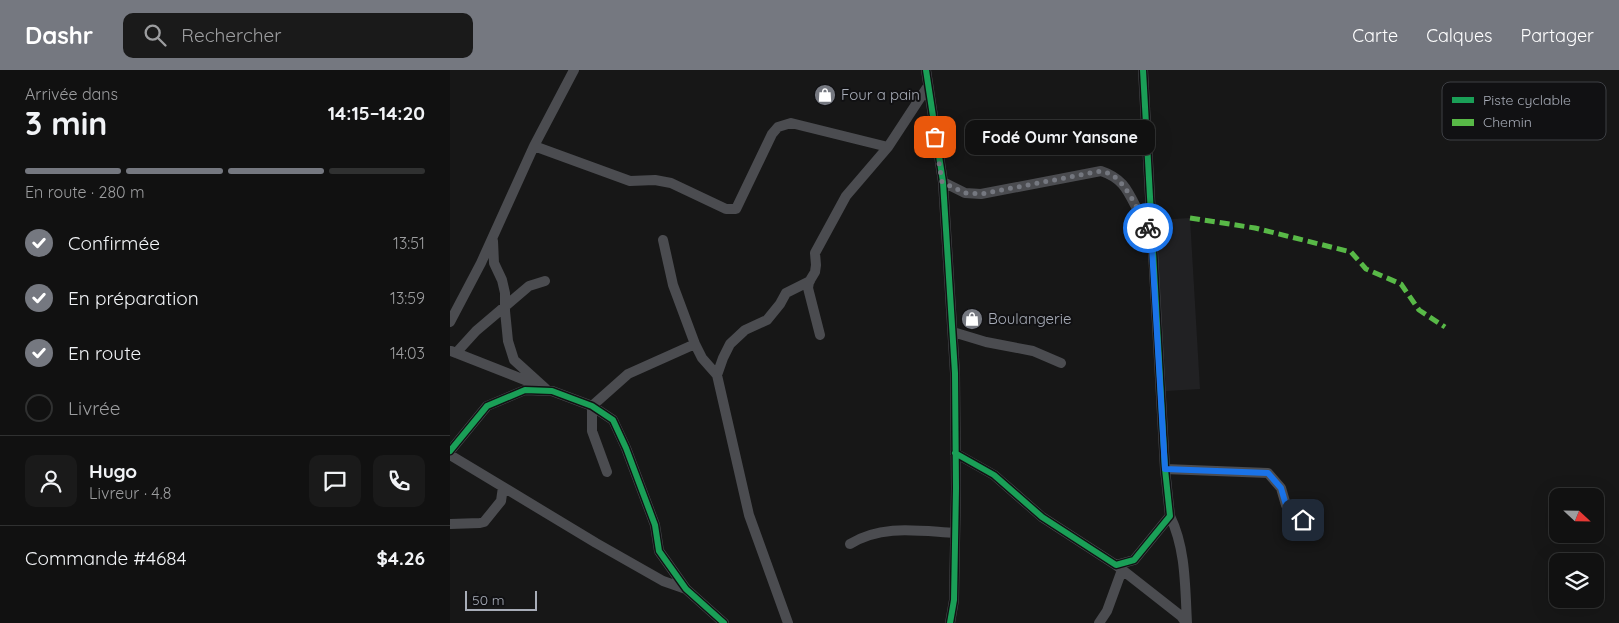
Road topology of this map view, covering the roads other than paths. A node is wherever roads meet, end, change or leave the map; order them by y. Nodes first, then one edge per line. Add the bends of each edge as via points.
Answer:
1 (574, 70) edge
2 (926, 70) edge
3 (1143, 70) edge
4 (928, 86) junction
5 (534, 146) junction
6 (888, 147) junction
7 (942, 182) junction
8 (1151, 232) junction
9 (492, 238) junction
10 (663, 240) dead end
11 (545, 281) dead end
12 (810, 281) junction
13 (505, 306) junction
14 (450, 322) edge
15 (953, 332) junction
16 (820, 335) dead end
17 (695, 344) junction
18 (453, 352) edge
19 (1060, 363) dead end
20 (717, 375) junction
21 (549, 390) junction
22 (592, 406) junction
23 (450, 451) edge
24 (956, 453) junction
25 (450, 455) edge
26 (1165, 469) junction
27 (607, 472) dead end
28 (503, 487) junction
29 (1170, 516) junction
30 (1303, 520) dead end
31 (450, 524) edge
32 (955, 533) junction
33 (850, 544) dead end
34 (1119, 568) junction
35 (686, 589) junction
36 (724, 623) edge
37 (788, 623) edge
38 (950, 623) edge
39 (1099, 623) edge
40 (1186, 623) edge

1 - 5 street
2 - 4 street
3 - 8 street
4 - 6 street
4 - 7 street
5 - 6 street via 630,181 671,183 726,209 736,209 778,127 791,123
5 - 9 street
6 - 12 street via 846,196 815,253 815,272
7 - 8 street via 965,193 981,194 1101,171 1112,175 1129,192
7 - 15 street
8 - 26 street
9 - 13 street via 494,263 502,280
9 - 14 street
10 - 17 street via 673,285
11 - 13 street via 529,286
12 - 16 street via 808,288
12 - 20 street via 786,293 766,320 745,330 730,344
13 - 18 street
13 - 21 street via 508,341 514,360
15 - 19 street via 1033,351
15 - 24 street
17 - 20 street
17 - 22 street via 628,374
18 - 21 street
20 - 37 street via 749,515
21 - 22 street
21 - 23 street via 525,390 487,406
22 - 27 street via 592,431
22 - 35 street via 613,420 655,525 659,550
24 - 32 street
24 - 34 street via 994,475 1042,517
25 - 28 street
26 - 29 street
26 - 30 street via 1268,473 1281,488 1291,512
28 - 31 street via 501,501 484,522
28 - 35 street via 654,576
29 - 34 street via 1134,560
29 - 40 street via 1178,532 1185,583
32 - 33 street via 892,530 862,537
32 - 38 street via 954,600
34 - 39 street via 1107,611
34 - 40 street
35 - 36 street

